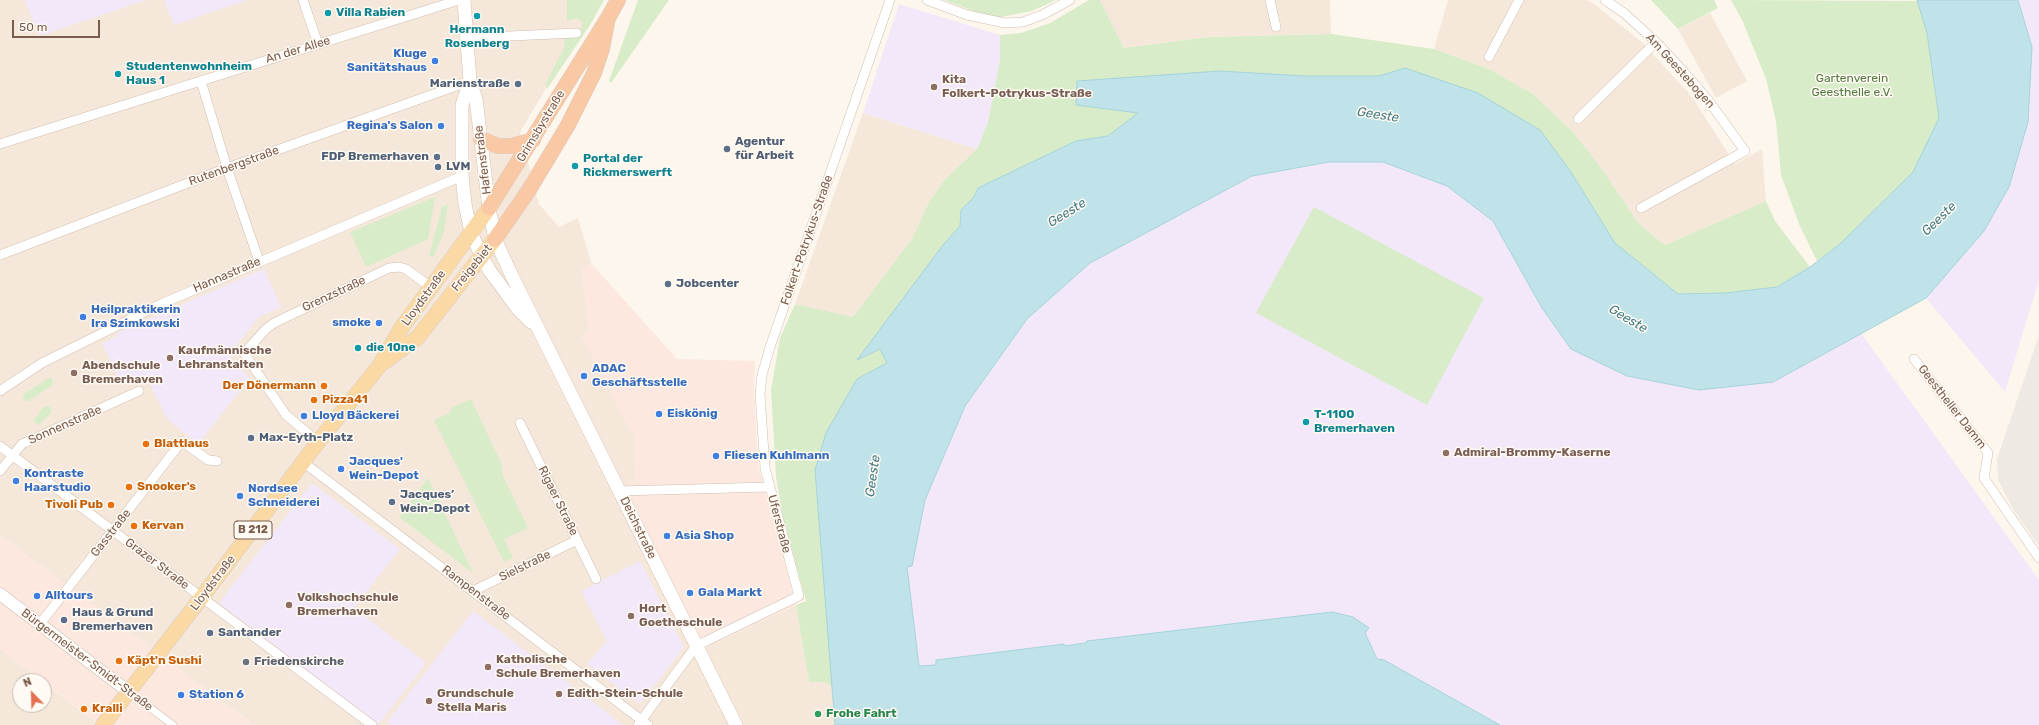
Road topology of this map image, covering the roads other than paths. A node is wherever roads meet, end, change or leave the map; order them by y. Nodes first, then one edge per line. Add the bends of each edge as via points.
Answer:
1 (303, 0) edge
2 (459, 0) edge
3 (464, 0) edge
4 (618, 0) edge
5 (890, 0) edge
6 (926, 0) edge
7 (1070, 0) edge
8 (1270, 0) edge
9 (1519, 0) edge
10 (1605, 0) edge
11 (608, 18) junction
12 (1276, 27) dead end
13 (577, 33) dead end
14 (466, 38) junction
15 (1656, 42) junction
16 (318, 44) junction
17 (1489, 57) dead end
18 (201, 81) junction
19 (470, 81) junction
20 (1578, 119) dead end
21 (482, 139) junction
22 (533, 140) junction
23 (0, 144) edge
24 (227, 168) junction
25 (462, 176) junction
26 (489, 208) junction
27 (1641, 208) dead end
28 (471, 232) junction
29 (495, 239) junction
30 (0, 255) edge
31 (482, 258) junction
32 (259, 261) junction
33 (432, 288) junction
34 (448, 298) joint
35 (540, 332) junction
36 (1914, 359) dead end
37 (380, 365) junction
38 (0, 391) edge
39 (139, 391) dead end
40 (520, 423) dead end
41 (318, 442) junction
42 (0, 446) edge
43 (12, 455) junction
44 (217, 461) dead end
45 (303, 462) junction
46 (0, 471) edge
47 (769, 487) junction
48 (619, 491) junction
49 (112, 530) junction
50 (577, 540) junction
51 (2039, 558) edge
52 (596, 579) dead end
53 (473, 591) junction
54 (0, 594) edge
55 (202, 598) junction
56 (40, 624) junction
57 (696, 646) junction
58 (129, 692) junction
59 (642, 723) edge
60 (103, 725) edge
61 (173, 725) edge
62 (372, 725) edge
63 (736, 725) edge

1 - 16 street
2 - 16 street, An der Allee
3 - 14 main road, Hafenstraße
4 - 11 highway, Grimsbystraße
5 - 47 street, Folkert-Potrykus-Straße via 766,360 760,394 765,468
6 - 7 street via 967,15 1004,23 1023,22
8 - 12 street
9 - 17 street
10 - 15 street, Am Geestebogen via 1624,13
11 - 22 highway, Grimsbystraße
11 - 29 highway, Grimsbystraße via 594,73 568,125 530,190
13 - 14 street
14 - 19 main road, Hafenstraße
15 - 20 street
15 - 27 street, Am Geestebogen via 1708,100 1744,151
16 - 18 street, An der Allee
18 - 23 street, An der Allee
18 - 24 street
19 - 21 main road, Hafenstraße via 476,99
19 - 24 street, Rutenbergstraße
19 - 25 main road, Hafenstraße via 462,105
21 - 22 highway via 498,146 511,146
21 - 26 main road, Hafenstraße
22 - 26 highway, Grimsbystraße
24 - 30 street, Rutenbergstraße
24 - 32 street
25 - 28 main road, Hafenstraße
25 - 32 street, Hannastraße
26 - 28 main road, Grimsbystraße / B 212
26 - 29 main road, Hafenstraße
28 - 31 main road, Deichstraße
28 - 33 main road, Lloydstraße / B 212
29 - 31 main road, Freigebiet / B 212
29 - 35 main road, Deichstraße
31 - 34 main road, Freigebiet / B 212
31 - 35 main road, Deichstraße via 517,308
32 - 38 street, Hannastraße via 161,304 42,363
33 - 37 main road, Lloydstraße / B 212 via 395,337
33 - 41 street, Grenzstraße via 406,269 389,268 274,323 244,353 286,415
34 - 37 main road, Lloydstraße / B 212 via 418,337
35 - 48 main road, Deichstraße
36 - 51 street, Geestheller Damm via 1988,453 1984,478
37 - 41 main road, Lloydstraße / B 212
39 - 43 street, Sonnenstraße via 22,444
40 - 50 street, Rigaer Straße
41 - 45 main road, Lloydstraße / B 212
42 - 43 street, Grazer Straße
43 - 46 street, Sonnenstraße
43 - 49 street, Grazer Straße
44 - 49 street, Gasstraße via 208,460 182,441
45 - 53 street, Rampenstraße
45 - 55 main road, Lloydstraße / B 212
47 - 48 street, Uferstraße
47 - 57 street, Uferstraße via 799,596
48 - 57 main road, Deichstraße
49 - 55 street, Grazer Straße
49 - 56 street, Gasstraße
50 - 52 street, Rigaer Straße
50 - 53 street, Sielstraße
53 - 59 street, Rampenstraße
54 - 56 street, Bürgermeister-Smidt-Straße
55 - 58 main road, Lloydstraße / B 212
55 - 62 street, Grazer Straße
56 - 58 street, Bürgermeister-Smidt-Straße
57 - 59 street
57 - 63 main road, Deichstraße
58 - 60 main road, Lloydstraße / B 212
58 - 61 street, Bürgermeister-Smidt-Straße

